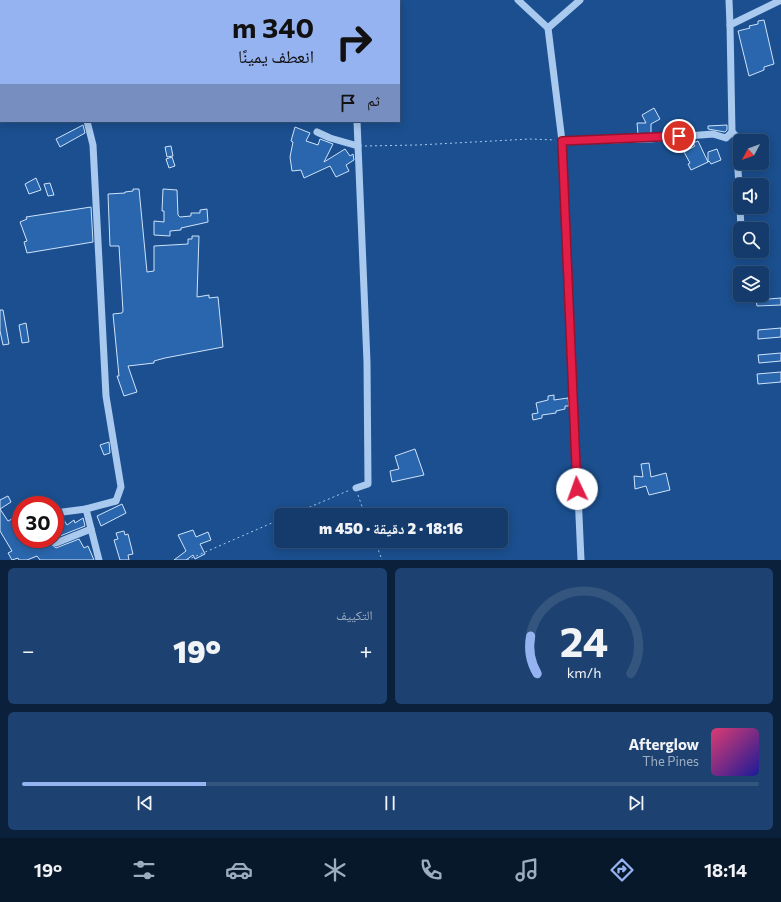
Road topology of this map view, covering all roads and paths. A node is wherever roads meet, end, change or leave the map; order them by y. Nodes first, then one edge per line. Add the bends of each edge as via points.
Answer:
1 (518, 0) edge
2 (580, 0) edge
3 (729, 0) edge
4 (781, 0) edge
5 (730, 25) junction
6 (548, 28) junction
7 (87, 122) edge
8 (357, 122) edge
9 (317, 132) dead end
10 (731, 135) junction
11 (562, 141) junction
12 (358, 146) junction
13 (736, 178) edge
14 (356, 488) junction
15 (86, 508) junction
16 (309, 508) edge
17 (363, 508) edge
18 (64, 512) edge
19 (274, 522) edge
20 (91, 529) junction
21 (64, 540) edge
22 (378, 548) edge
23 (99, 560) edge
24 (187, 560) edge
25 (382, 560) edge
26 (581, 560) edge

1 - 6 street
2 - 6 street
3 - 5 street
4 - 5 street
5 - 10 street
6 - 11 street
7 - 15 street via 94,145 106,396 121,487 116,501
8 - 12 street
9 - 12 street
10 - 11 street
10 - 13 street
11 - 12 path via 530,139
11 - 26 street
12 - 14 street via 367,362 368,484
14 - 16 path
14 - 17 path
15 - 18 street
15 - 20 street
19 - 24 path
20 - 21 street
20 - 23 street
22 - 25 path

